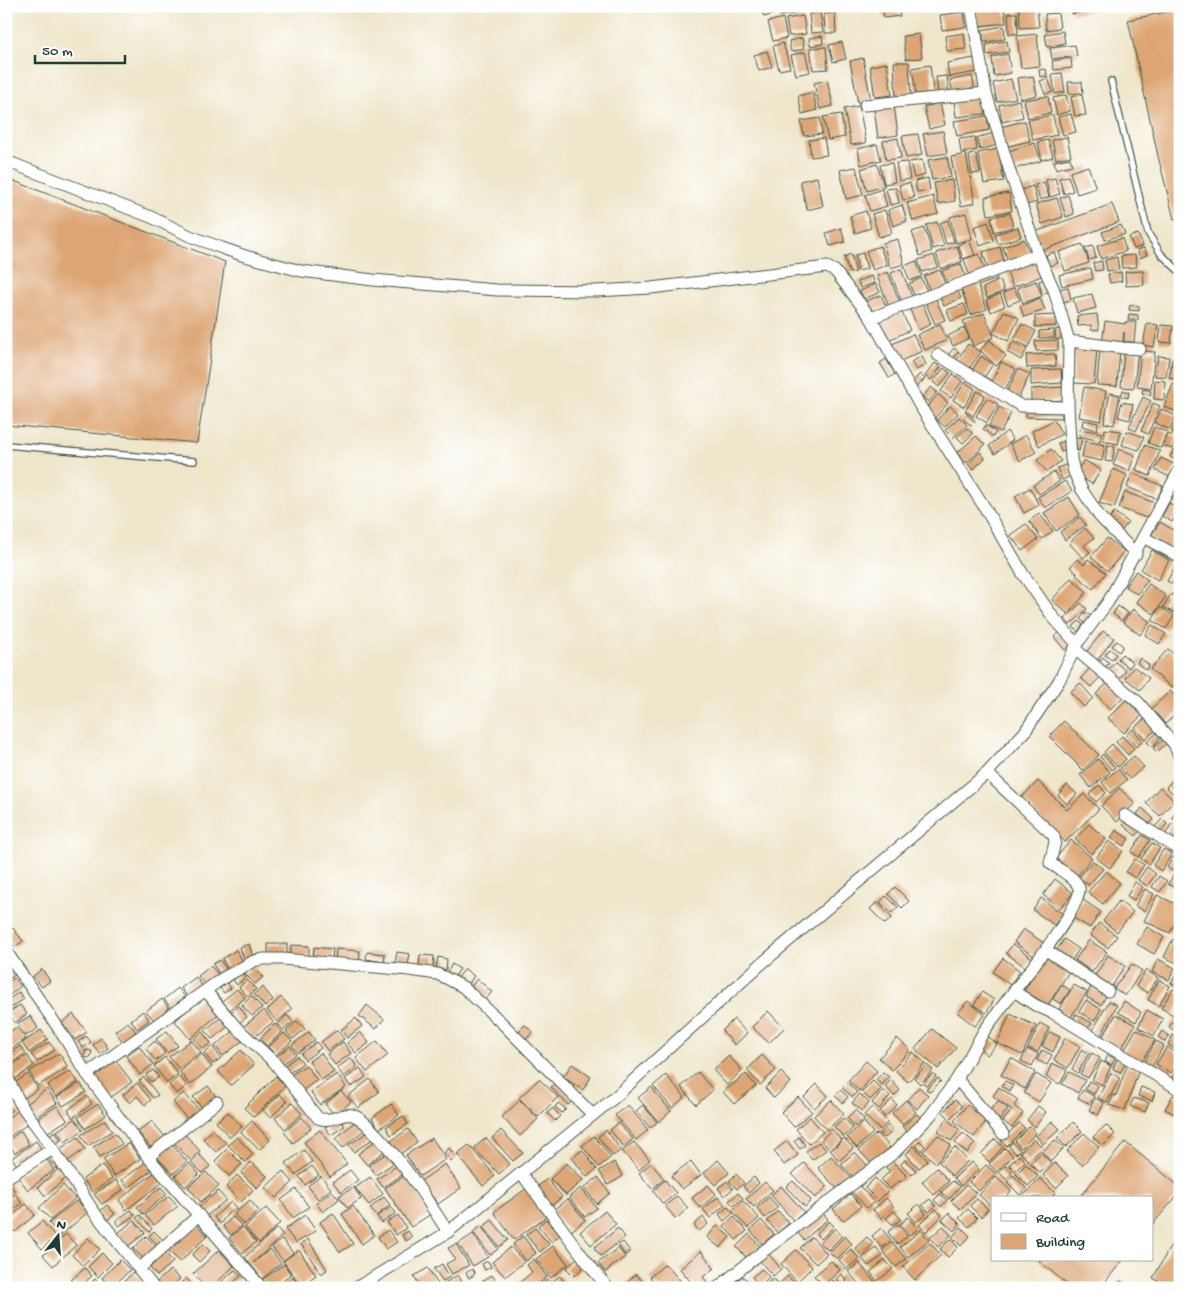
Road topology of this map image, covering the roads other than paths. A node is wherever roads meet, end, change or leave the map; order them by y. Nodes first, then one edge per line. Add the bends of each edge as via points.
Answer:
1 (971, 6) edge
2 (1111, 80) dead end
3 (986, 93) junction
4 (865, 106) dead end
5 (6, 161) edge
6 (1038, 254) junction
7 (1180, 272) edge
8 (871, 318) junction
9 (1069, 341) junction
10 (1140, 349) dead end
11 (938, 355) dead end
12 (1068, 407) junction
13 (6, 445) edge
14 (194, 460) dead end
15 (1180, 469) edge
16 (1143, 537) junction
17 (1136, 554) junction
18 (1180, 557) edge
19 (1076, 646) junction
20 (1180, 758) edge
21 (987, 772) junction
22 (1125, 815) dead end
23 (1180, 850) edge
24 (1046, 950) junction
25 (6, 951) edge
26 (206, 991) junction
27 (1108, 991) dead end
28 (1014, 992) junction
29 (87, 1074) junction
30 (6, 1075) edge
31 (957, 1079) junction
32 (1180, 1090) edge
33 (217, 1102) dead end
34 (593, 1115) junction
35 (1003, 1134) dead end
36 (53, 1149) junction
37 (148, 1157) junction
38 (521, 1173) junction
39 (6, 1178) edge
40 (198, 1215) junction
41 (448, 1232) junction
42 (139, 1269) junction
43 (154, 1288) edge
44 (262, 1288) edge
45 (357, 1288) edge
46 (608, 1288) edge
47 (717, 1288) edge

1 - 3 street
2 - 7 lane via 1148,234 1161,254
3 - 4 street
3 - 6 street
5 - 8 street via 222,248 301,271 497,290 596,291 651,288 827,267 835,271
6 - 8 street
6 - 9 street via 1054,290
8 - 19 street via 920,406 1023,574
9 - 10 street
9 - 12 street
11 - 12 street via 1020,406
12 - 17 street via 1071,459 1082,490 1100,517
13 - 14 lane
15 - 16 street
16 - 17 street
16 - 18 street
17 - 19 street via 1108,602
19 - 20 street via 1138,702 1174,744
19 - 21 street via 1059,681 1024,733
21 - 24 street via 1054,836 1050,863 1079,887 1075,902
21 - 34 street via 760,965
22 - 23 street
24 - 27 street
24 - 28 street
25 - 29 street
26 - 29 street
26 - 34 street via 223,978 263,959 437,974 463,987
26 - 41 street via 235,1026 274,1062 318,1118 326,1120 351,1114 370,1127 412,1176
28 - 31 street via 984,1031
28 - 32 street
29 - 37 street
30 - 36 street via 21,1106
31 - 35 street
31 - 47 street via 930,1116 896,1152
33 - 37 street
34 - 38 street
36 - 39 street
36 - 42 street via 94,1212
37 - 40 street
38 - 41 street
38 - 46 street
40 - 42 street
40 - 44 street
41 - 45 street
42 - 43 street

